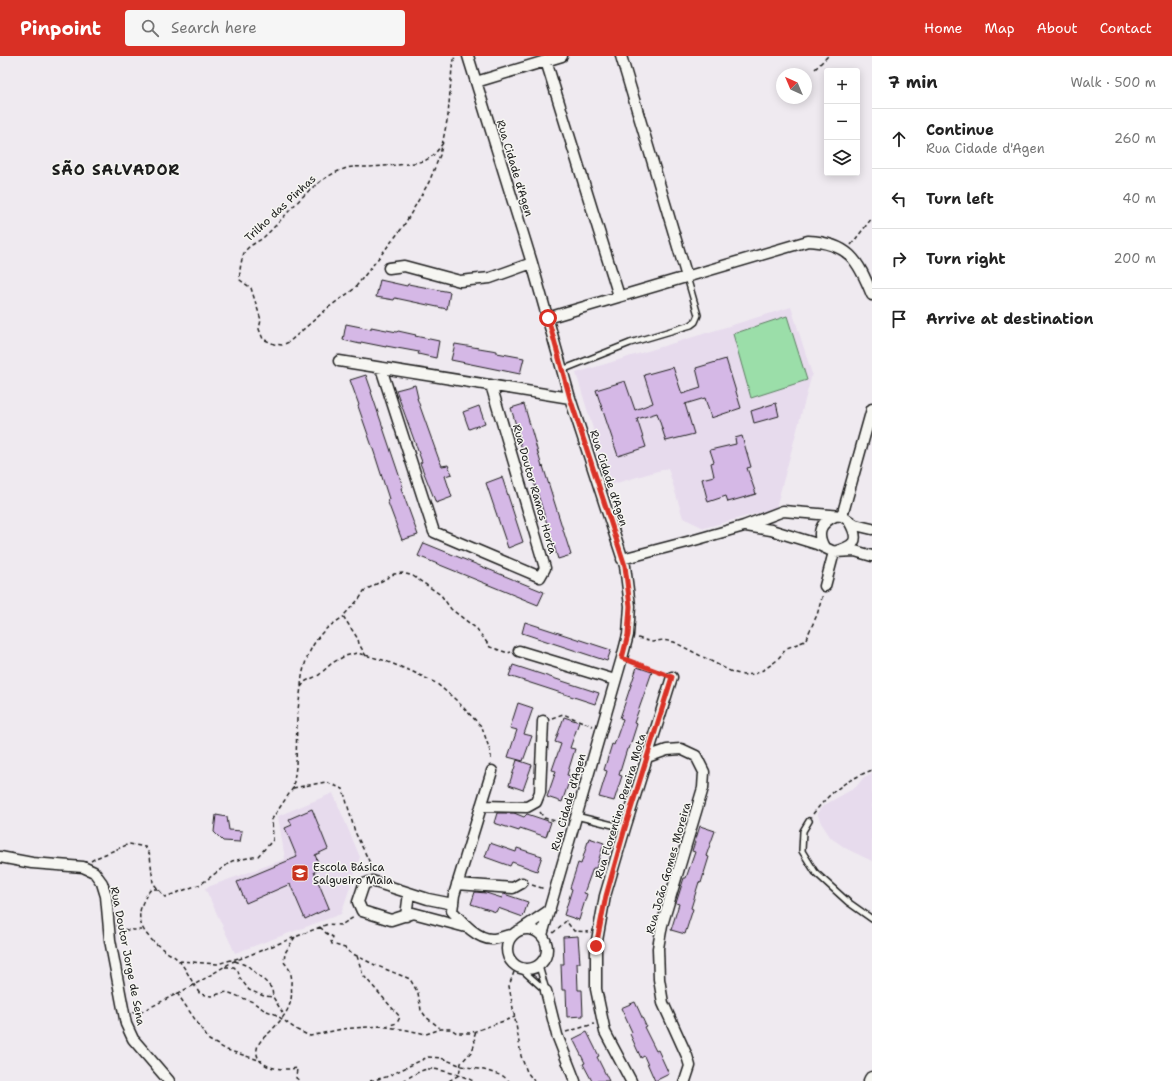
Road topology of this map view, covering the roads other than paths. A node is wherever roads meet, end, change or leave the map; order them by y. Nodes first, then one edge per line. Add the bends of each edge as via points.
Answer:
1 (468, 56) edge
2 (562, 56) edge
3 (621, 56) edge
4 (546, 61) junction
5 (476, 82) junction
6 (532, 264) junction
7 (389, 268) dead end
8 (687, 277) junction
9 (872, 295) edge
10 (619, 296) junction
11 (548, 318) junction
12 (339, 361) dead end
13 (381, 368) junction
14 (562, 370) junction
15 (491, 385) junction
16 (570, 398) junction
17 (872, 409) edge
18 (842, 518) junction
19 (744, 526) junction
20 (872, 529) edge
21 (824, 547) junction
22 (834, 552) junction
23 (872, 556) edge
24 (622, 558) junction
25 (825, 586) road end
26 (519, 651) road end
27 (672, 677) road end
28 (616, 680) junction
29 (543, 721) road end
30 (647, 757) junction
31 (492, 771) road end
32 (482, 806) junction
33 (576, 816) junction
34 (809, 821) road end
35 (625, 828) junction
36 (0, 857) edge
37 (522, 883) road end
38 (457, 884) junction
39 (409, 893) junction
40 (453, 904) junction
41 (550, 910) junction
42 (406, 916) junction
43 (872, 919) edge
44 (466, 927) junction
45 (522, 929) junction
46 (512, 935) junction
47 (544, 938) junction
48 (492, 939) junction
49 (515, 964) junction
50 (539, 966) junction
51 (546, 991) junction
52 (170, 1081) edge
53 (576, 1081) edge
54 (631, 1081) edge
55 (685, 1081) edge

1 - 5 street, Rua Cidade d'Agen
2 - 4 street
3 - 8 street
4 - 5 street
4 - 10 street
5 - 6 street, Rua Cidade d'Agen
6 - 7 street via 490,278 460,281 404,266
6 - 11 street, Rua Cidade d'Agen
8 - 9 street via 808,241 823,242 846,251 860,268
8 - 10 street
8 - 14 lane via 698,315 691,325 630,343
10 - 11 street
11 - 14 street, Rua Cidade d'Agen
12 - 13 street
13 - 15 street
13 - 15 street, Rua Doutor Ramos Horta via 434,532 540,577 545,568
14 - 16 street, Rua Cidade d'Agen
15 - 16 street
16 - 24 street, Rua Cidade d'Agen
17 - 18 street
18 - 19 street via 784,511
18 - 20 street via 855,525
18 - 21 street via 826,520 821,529 820,539
18 - 22 street via 855,534 854,541 849,548
19 - 21 street via 770,530
19 - 24 street
21 - 22 street
22 - 23 street via 855,552
22 - 25 street
24 - 28 street, Rua Cidade d'Agen via 630,606 628,635
26 - 28 street
27 - 30 street, Rua Florentino Pereira Mota
28 - 33 street, Rua Cidade d'Agen
29 - 32 street via 540,792 536,802 527,807
30 - 35 street, Rua Florentino Pereira Mota
30 - 55 street, Rua João Gomes Moreira via 667,750 681,749 696,756 704,772 703,788 662,925 658,948 659,978 664,1003 690,1066
31 - 32 street
32 - 38 street
33 - 35 lane
33 - 41 street, Rua Cidade d'Agen
34 - 43 lane via 803,831 802,851 815,872 848,902
35 - 54 street, Rua Florentino Pereira Mota via 606,896 596,946 596,989 605,1032
36 - 52 street, Rua Doutor Jorge de Sena via 32,863 83,867 94,872 102,883 106,896 110,940 126,1024 133,1039
37 - 38 street via 513,888
38 - 40 street
39 - 40 street
39 - 42 street
39 - 42 street via 372,881 364,884 358,902 362,911 391,920
40 - 44 street via 452,911
41 - 45 street
41 - 47 street, Rua Cidade d'Agen
42 - 44 street via 413,913
44 - 48 street
45 - 46 street
45 - 47 street via 536,930
46 - 48 street
46 - 49 street via 507,947
47 - 50 street via 548,947 547,954
48 - 49 street
49 - 50 street via 525,969
49 - 51 lane
50 - 51 lane
51 - 53 street via 557,1035

